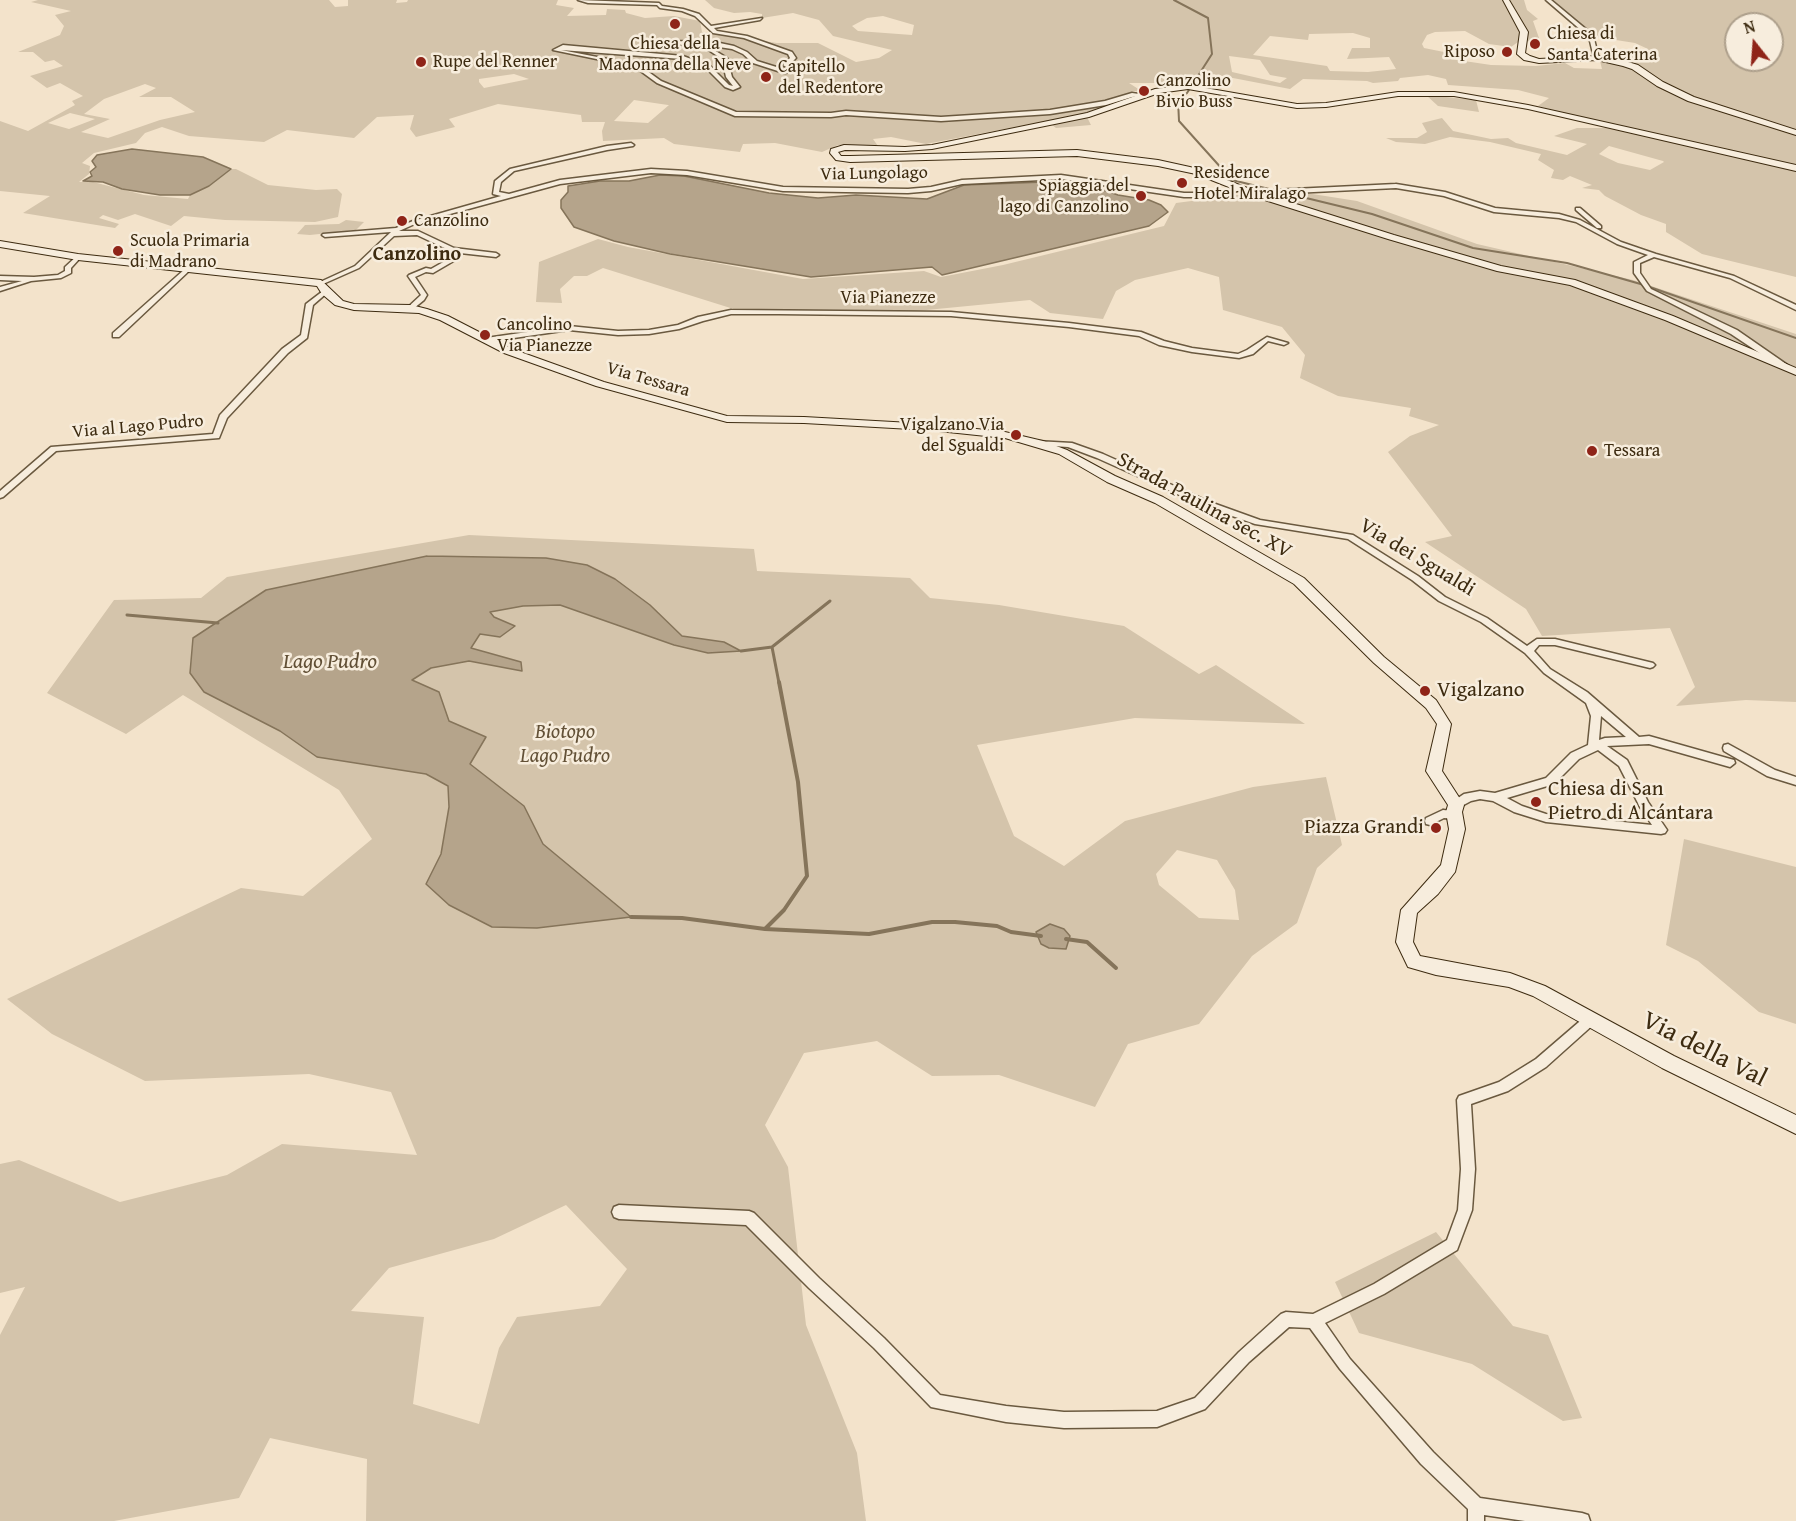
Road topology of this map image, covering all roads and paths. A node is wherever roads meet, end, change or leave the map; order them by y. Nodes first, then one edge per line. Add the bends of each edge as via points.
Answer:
1 (580, 0) edge
2 (1506, 0) edge
3 (1548, 0) edge
4 (690, 4) dead end
5 (683, 10) junction
6 (760, 19) dead end
7 (708, 27) junction
8 (1598, 58) junction
9 (1143, 96) junction
10 (1796, 133) edge
11 (630, 145) dead end
12 (1796, 168) edge
13 (1247, 191) junction
14 (507, 195) junction
15 (1578, 209) dead end
16 (396, 232) junction
17 (1601, 233) junction
18 (325, 235) dead end
19 (0, 244) edge
20 (456, 251) junction
21 (496, 255) dead end
22 (1654, 255) junction
23 (78, 257) junction
24 (187, 270) junction
25 (0, 278) edge
26 (34, 279) junction
27 (323, 287) junction
28 (1, 289) edge
29 (411, 308) junction
30 (1796, 308) edge
31 (116, 335) dead end
32 (486, 340) junction
33 (1284, 343) dead end
34 (1785, 366) junction
35 (1796, 372) edge
36 (728, 419) joint
37 (1039, 443) junction
38 (0, 495) edge
39 (1528, 651) junction
40 (1650, 665) dead end
41 (1590, 703) junction
42 (1637, 741) junction
43 (1596, 747) junction
44 (1728, 748) dead end
45 (1730, 763) dead end
46 (1796, 781) edge
47 (1495, 797) junction
48 (1455, 810) junction
49 (1430, 821) dead end
50 (1590, 1020) junction
51 (1796, 1125) edge
52 (619, 1212) dead end
53 (1314, 1321) junction
54 (1476, 1514) edge
55 (1582, 1521) edge

1 - 5 street via 659,4
2 - 8 main road via 1524,32 1521,54 1539,61
3 - 8 street via 1591,36
4 - 5 street
5 - 7 street via 697,15
6 - 7 street
7 - 9 street via 790,53 793,58 786,65 795,71 755,62 745,53 724,46 669,43 703,46 724,58 729,77 737,87 730,88 708,66 690,60 563,47 556,50 637,66 659,82 735,114 846,113 941,119 1050,112
8 - 10 main road via 1635,67 1691,99
9 - 12 main road via 1168,88 1192,88 1297,106 1398,94 1454,94
9 - 13 main road via 1089,115 932,147 844,147 834,153 850,159 1077,153 1199,172
11 - 14 street via 512,170 500,178 496,194
13 - 14 street, Via Lungolago via 1184,195 1061,177 962,182 908,191 783,189 651,171 577,179
13 - 17 street, Via Lungolago via 1381,186 1420,189 1494,210 1559,216
13 - 34 main road via 1500,269 1572,282
14 - 16 street via 416,222
15 - 17 street
16 - 18 street
16 - 20 street via 418,233
16 - 27 street via 357,267
17 - 22 street, Via Lungolago
19 - 23 main road
20 - 21 street
20 - 29 street via 458,256 431,272 411,276 424,295
22 - 30 street, Via Lungolago via 1732,277
22 - 34 street via 1637,262 1637,273 1646,285 1734,332
23 - 24 main road
23 - 26 street via 63,276
24 - 27 main road
24 - 31 street
25 - 26 street
26 - 28 street
27 - 29 main road, Via Tessara via 339,303 354,307
27 - 38 street, Via al Lago Pudro via 310,304 304,336 223,417 216,436 54,450
29 - 32 main road, Via Tessara via 444,318
32 - 33 street, Via Pianezze via 569,328 649,332 731,312 779,312 951,314 1070,325 1141,334 1192,350 1239,356 1267,339
32 - 36 main road, Via Tessara via 600,384
34 - 35 main road
36 - 37 main road, Strada Paulina sec. XV via 929,427 1005,435
37 - 39 street, Via dei Sgualdi via 1069,445 1100,456 1207,504 1258,522 1350,537
37 - 48 main road, Strada Paulina sec. XV via 1159,500 1299,581 1379,660 1431,704 1444,724 1434,771
39 - 40 street via 1537,642 1549,641
39 - 41 street, Via dei Sgualdi via 1547,671
41 - 42 street, Via dei Sgualdi
41 - 43 street via 1596,716
42 - 43 street via 1605,742
42 - 45 street via 1663,743
43 - 47 street via 1575,756 1550,780
43 - 47 street via 1623,763 1660,830 1546,818
44 - 46 street via 1771,773
47 - 48 street via 1468,797
48 - 49 street
48 - 50 main road via 1457,829 1449,867 1409,910 1404,942 1414,962 1510,980 1539,991
50 - 51 main road, Via della Val
50 - 53 street via 1541,1063 1503,1087 1464,1100 1468,1169 1465,1210 1452,1245 1380,1289
52 - 53 street via 749,1218 936,1402 1006,1414 1064,1420 1157,1419 1200,1404 1286,1319
53 - 54 street via 1352,1373
54 - 55 street

